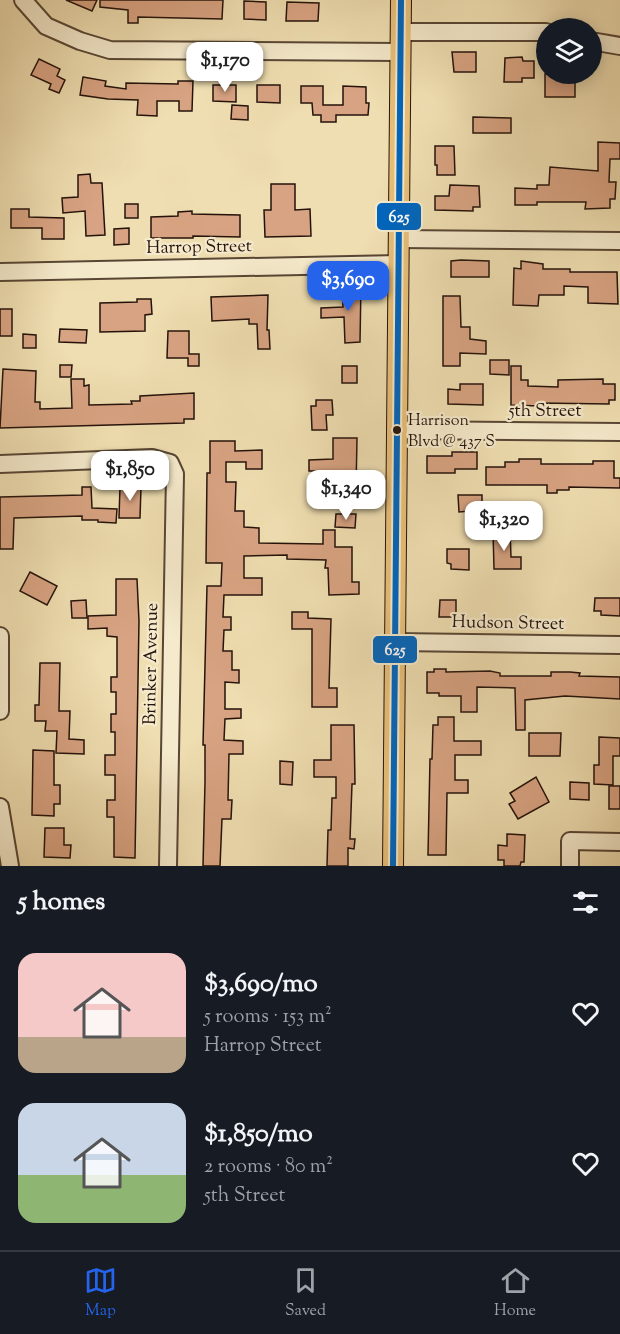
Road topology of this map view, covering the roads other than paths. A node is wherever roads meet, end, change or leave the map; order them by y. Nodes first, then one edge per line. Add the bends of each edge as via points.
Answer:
1 (23, 0) edge
2 (401, 0) edge
3 (401, 32) junction
4 (536, 32) edge
5 (602, 43) edge
6 (620, 46) edge
7 (400, 52) junction
8 (399, 240) junction
9 (620, 240) edge
10 (399, 264) junction
11 (0, 272) edge
12 (397, 430) junction
13 (620, 432) edge
14 (0, 464) edge
15 (1, 636) edge
16 (395, 642) junction
17 (620, 645) edge
18 (0, 711) edge
19 (0, 807) edge
20 (620, 842) edge
21 (10, 866) edge
22 (168, 866) edge
23 (393, 866) edge
24 (570, 866) edge

1 - 7 street via 46,26 110,50
2 - 3 main road
3 - 4 street
3 - 7 main road
5 - 6 street
7 - 8 main road
8 - 9 street
8 - 10 main road
10 - 11 street, Harrop Street
10 - 12 main road
12 - 13 street, 5th Street
12 - 16 main road
14 - 22 street, Brinker Avenue via 152,458 170,463 175,474
15 - 18 street
16 - 17 street, Hudson Street
16 - 23 main road
19 - 21 street
20 - 24 street via 570,842

